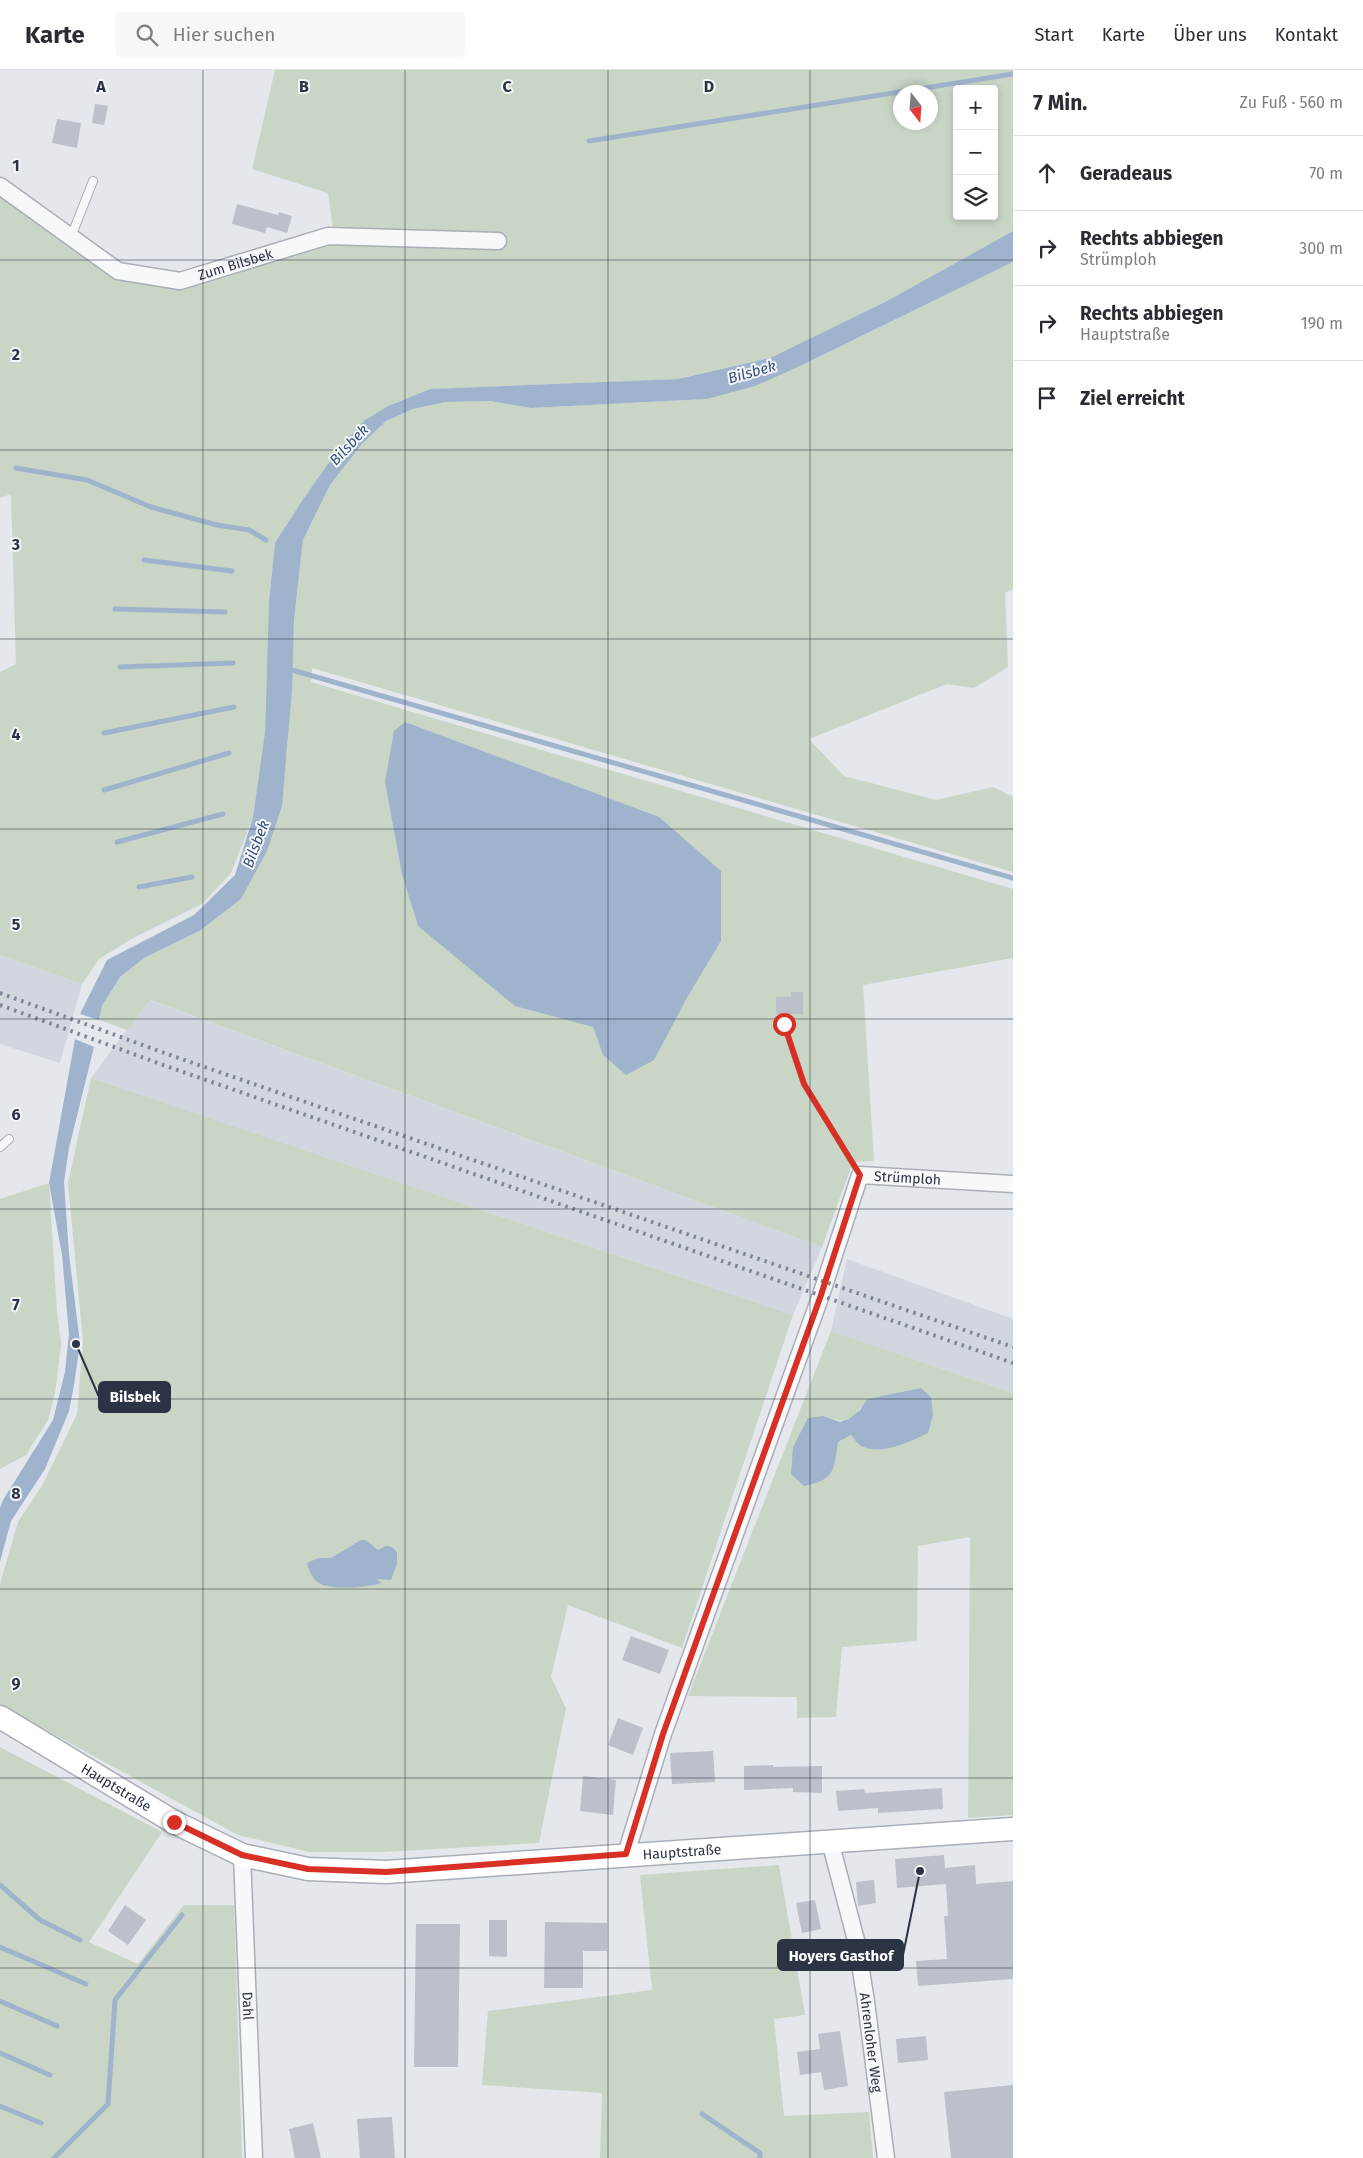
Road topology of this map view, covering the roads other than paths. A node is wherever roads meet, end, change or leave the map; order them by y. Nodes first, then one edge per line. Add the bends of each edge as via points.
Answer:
1 (93, 181) dead end
2 (0, 186) edge
3 (71, 238) junction
4 (498, 241) dead end
5 (9, 1139) dead end
6 (0, 1147) edge
7 (1013, 1184) edge
8 (0, 1718) edge
9 (1013, 1829) edge
10 (830, 1841) junction
11 (626, 1854) junction
12 (242, 1855) junction
13 (254, 2158) edge
14 (886, 2158) edge

1 - 3 lane
2 - 3 street, Zum Bilsbek
3 - 4 street, Zum Bilsbek via 118,271 180,281 328,236
5 - 6 lane
7 - 11 street, Strümploh via 860,1175 821,1295 663,1734
8 - 12 main road, Hauptstraße via 174,1822
9 - 10 main road, Hauptstraße
10 - 11 main road, Hauptstraße
10 - 14 street, Ahrenloher Weg via 857,1944
11 - 12 main road, Hauptstraße via 386,1872 308,1869
12 - 13 street, Dahl

